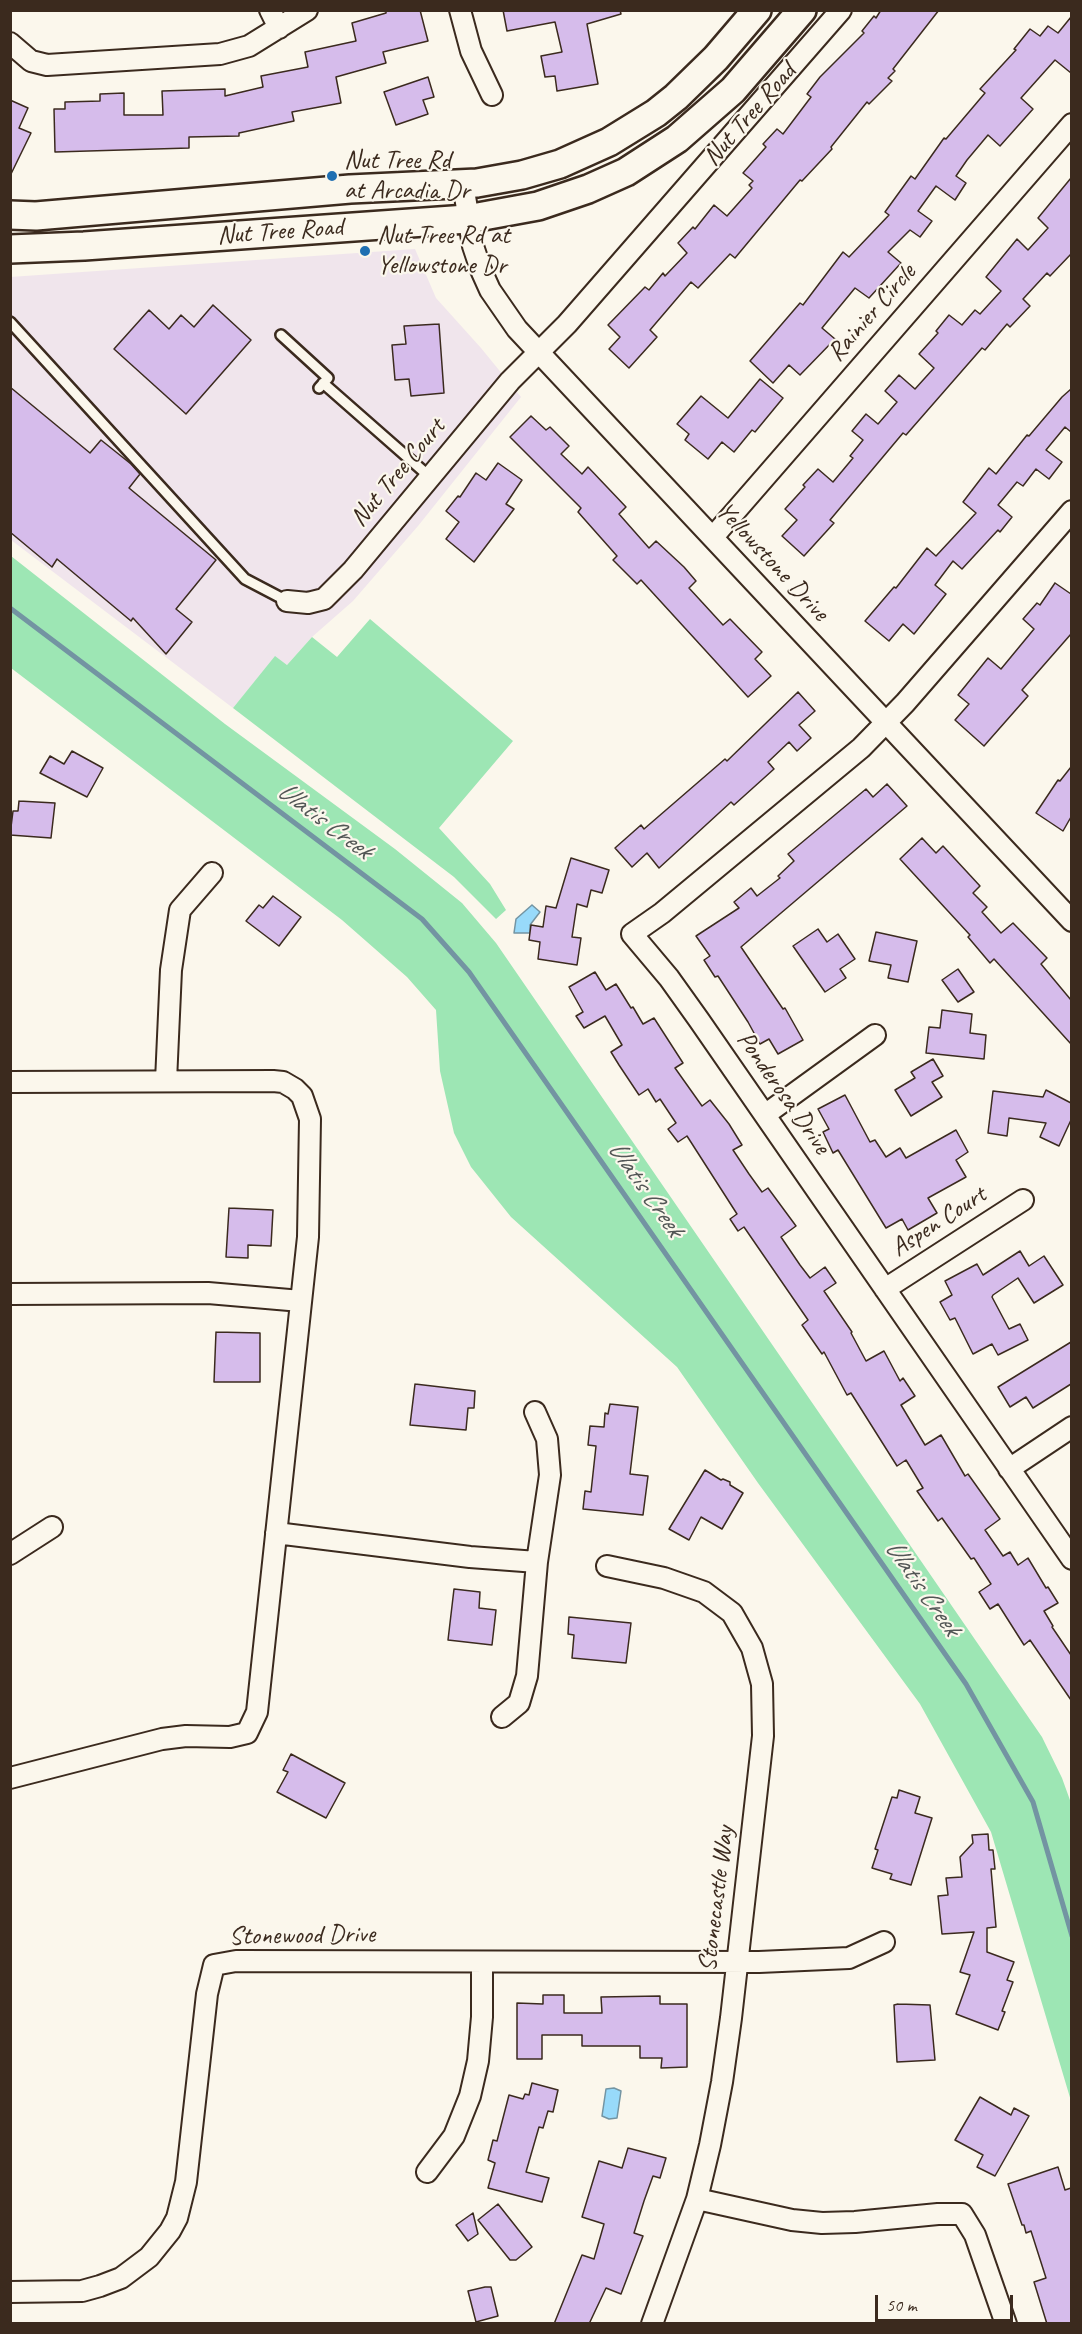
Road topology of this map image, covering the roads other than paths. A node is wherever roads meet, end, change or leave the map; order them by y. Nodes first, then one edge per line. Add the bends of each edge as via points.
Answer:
1 (307, 10) edge
2 (460, 10) edge
3 (757, 10) edge
4 (802, 10) edge
5 (841, 10) edge
6 (274, 19) edge
7 (10, 43) edge
8 (492, 95) dead end
9 (1071, 124) edge
10 (463, 184) junction
11 (10, 215) edge
12 (468, 219) junction
13 (10, 249) edge
14 (10, 322) edge
15 (281, 335) dead end
16 (538, 353) junction
17 (430, 477) junction
18 (1071, 512) edge
19 (713, 537) junction
20 (287, 601) joint
21 (886, 723) junction
22 (212, 873) dead end
23 (1068, 909) edge
24 (875, 1035) dead end
25 (166, 1081) junction
26 (10, 1082) edge
27 (766, 1114) junction
28 (1023, 1200) dead end
29 (885, 1289) junction
30 (10, 1294) edge
31 (301, 1301) junction
32 (535, 1412) dead end
33 (1071, 1427) edge
34 (1009, 1469) junction
35 (52, 1527) dead end
36 (276, 1533) junction
37 (10, 1554) edge
38 (1071, 1559) edge
39 (537, 1562) junction
40 (607, 1566) dead end
41 (502, 1717) dead end
42 (10, 1778) edge
43 (884, 1942) dead end
44 (482, 1962) junction
45 (736, 1962) junction
46 (427, 2172) dead end
47 (697, 2199) junction
48 (10, 2292) edge
49 (652, 2324) edge
50 (1006, 2324) edge

1 - 6 street
2 - 8 street via 471,51
3 - 10 main road, Nut Tree Road via 676,97 609,142 560,164 522,175
4 - 12 main road, Nut Tree Road via 733,90 693,128 660,152 626,172 562,199
5 - 16 street, Nut Tree Road
6 - 7 street via 249,46 220,54 46,65 31,61
9 - 19 street, Rainier Circle
10 - 11 main road, Nut Tree Road
10 - 12 street, Yellowstone Drive
12 - 13 main road, Nut Tree Road
12 - 16 street, Yellowstone Drive via 473,246 490,290
14 - 20 lane via 245,579
15 - 17 lane via 328,378 321,385
16 - 17 street, Nut Tree Court
16 - 19 street, Yellowstone Drive
17 - 20 street, Nut Tree Court via 324,599 308,603
18 - 21 street
19 - 21 street, Yellowstone Drive
21 - 23 street, Yellowstone Drive
21 - 27 street, Ponderosa Drive via 671,906 632,934 669,978
22 - 25 street via 180,910 171,970
24 - 27 street
25 - 26 street
25 - 31 street via 283,1082 302,1096 310,1119 308,1237
27 - 29 street, Ponderosa Drive
28 - 29 street, Aspen Court
29 - 34 street, Ponderosa Drive
30 - 31 street via 208,1293
31 - 36 street
32 - 39 street via 547,1439 550,1474
33 - 34 street
34 - 38 street, Ponderosa Drive
35 - 37 street
36 - 39 street
36 - 42 street via 257,1712 247,1733 162,1739
39 - 41 street via 527,1676 519,1703
40 - 45 street, Stonecastle Way via 664,1578 704,1592 732,1613 752,1648 762,1684 763,1736
43 - 45 street, Stonewood Drive via 849,1958
44 - 45 street, Stonewood Drive
44 - 46 street via 482,2017 470,2096 454,2136
44 - 48 street, Stonewood Drive via 237,1961 214,1965 207,1994 186,2182 170,2231 149,2258 121,2278 82,2291
45 - 47 street, Stonecastle Way via 722,2082
47 - 49 street, Stonecastle Way
47 - 50 street via 822,2223 963,2214 975,2235

